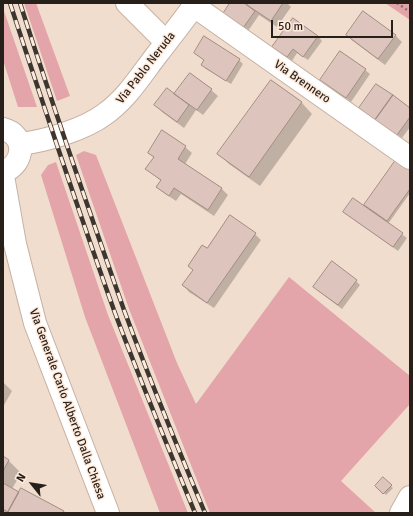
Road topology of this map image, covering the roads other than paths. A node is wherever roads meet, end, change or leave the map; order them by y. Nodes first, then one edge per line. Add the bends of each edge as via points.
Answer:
1 (195, 5) edge
2 (139, 7) edge
3 (166, 42) junction
4 (3, 129) edge
5 (20, 144) junction
6 (410, 158) edge
7 (3, 172) edge
8 (3, 176) edge
9 (410, 497) edge
10 (108, 513) edge
11 (401, 513) edge

1 - 3 street, Via Pablo Neruda
1 - 6 street, Via Brennero
2 - 3 street
3 - 5 street, Via Pablo Neruda via 132,88 104,116 42,141
4 - 5 street via 12,133
5 - 7 street via 19,158 15,165
8 - 10 street, Via Generale Carlo Alberto Dalla Chiesa via 15,244 35,323
9 - 11 street

